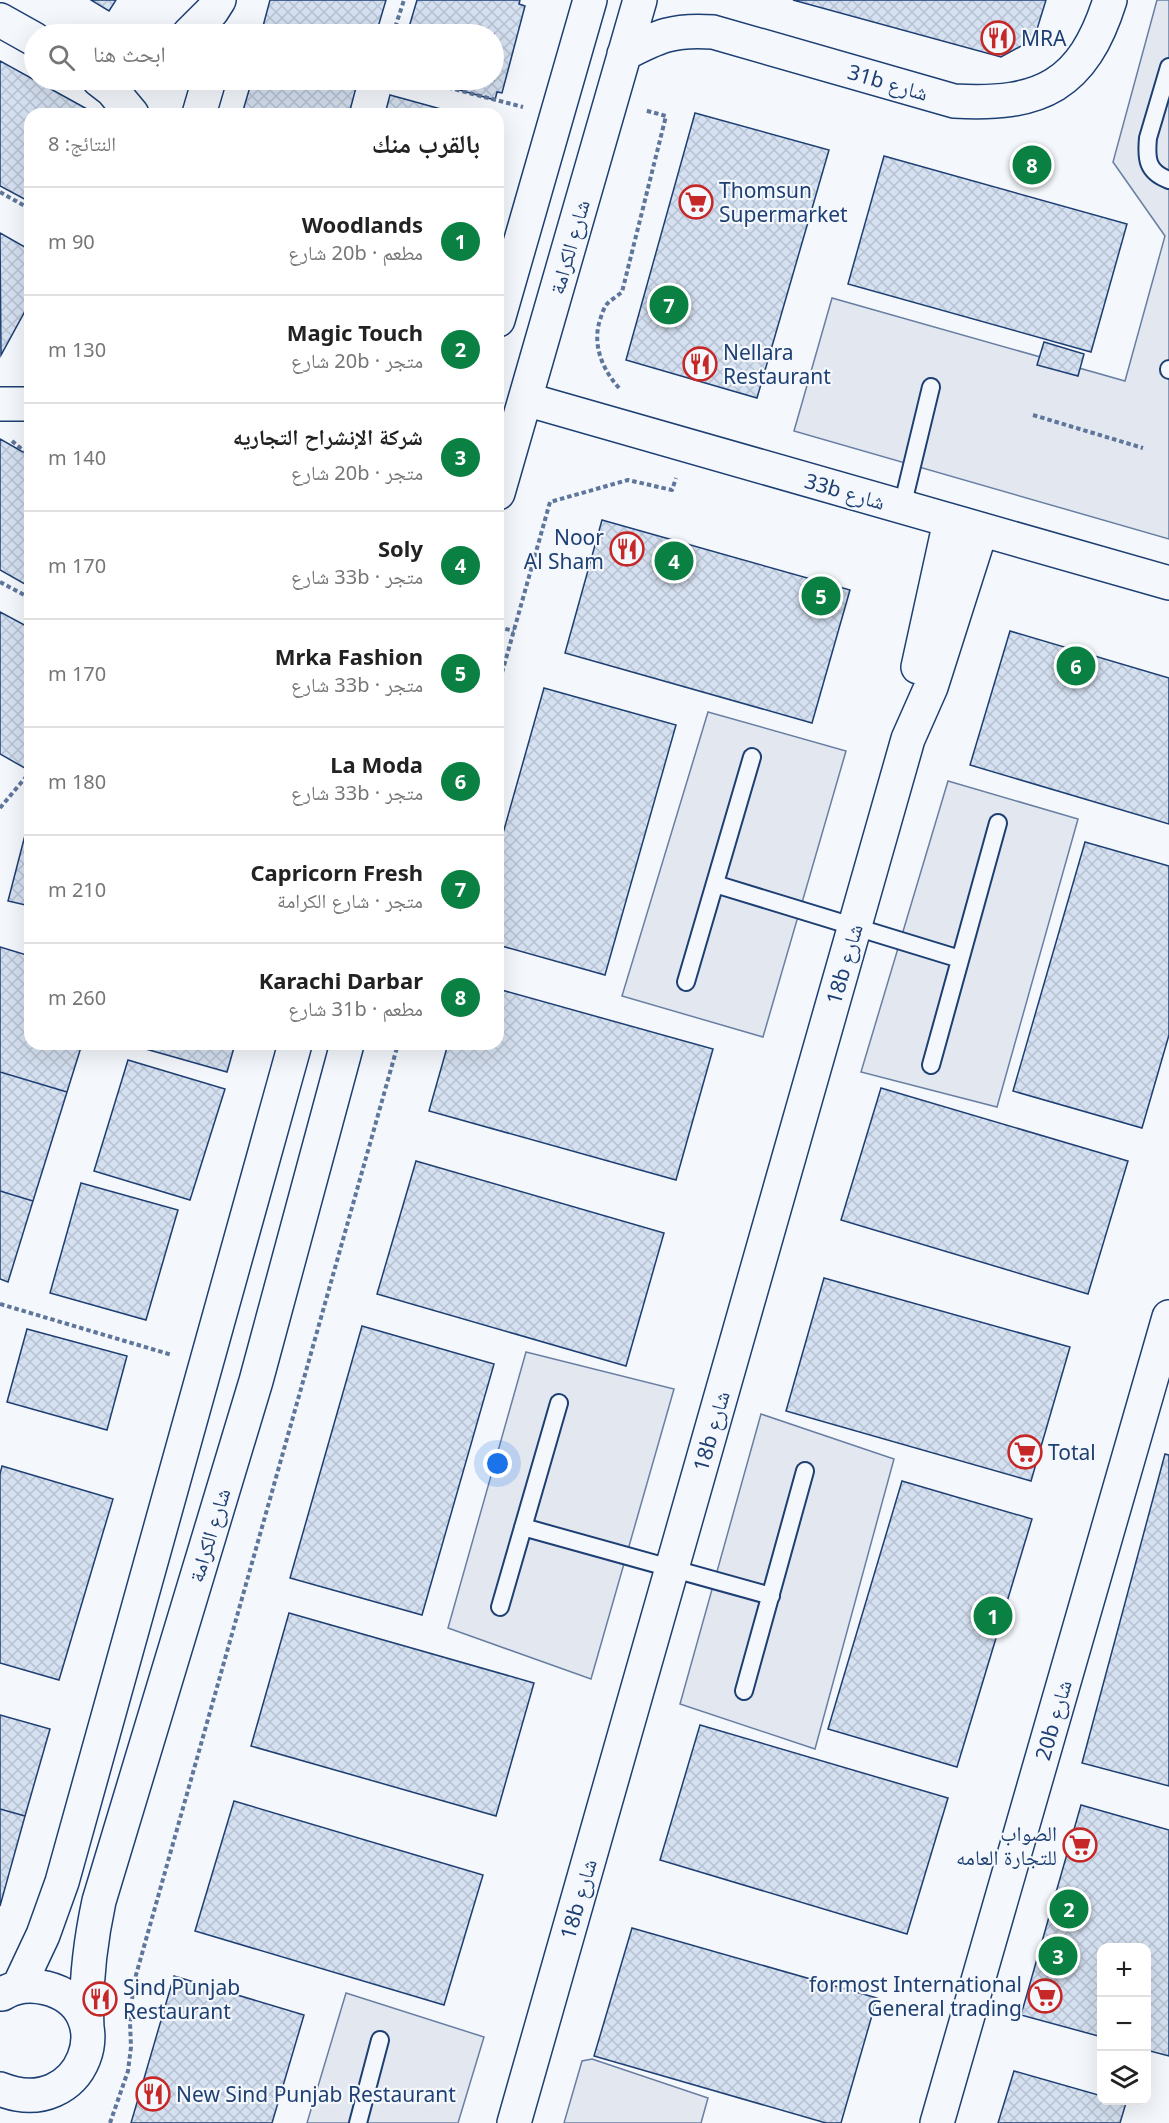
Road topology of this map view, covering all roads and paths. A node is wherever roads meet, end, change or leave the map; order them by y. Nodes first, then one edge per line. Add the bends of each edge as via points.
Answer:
1 (219, 0) edge
2 (231, 0) edge
3 (404, 0) edge
4 (590, 0) edge
5 (640, 0) edge
6 (1110, 0) edge
7 (0, 20) edge
8 (199, 24) edge
9 (224, 24) edge
10 (396, 24) edge
11 (24, 33) edge
12 (624, 54) junction
13 (1169, 67) edge
14 (112, 90) edge
15 (206, 90) edge
16 (458, 90) edge
17 (612, 101) junction
18 (127, 108) edge
19 (202, 108) edge
20 (531, 109) dead end
21 (1169, 180) edge
22 (0, 192) edge
23 (24, 206) edge
24 (504, 299) edge
25 (931, 387) dead end
26 (621, 391) dead end
27 (525, 399) junction
28 (0, 404) edge
29 (24, 404) edge
30 (1033, 415) dead end
31 (6, 436) dead end
32 (685, 445) junction
33 (1143, 448) dead end
34 (24, 451) edge
35 (504, 472) edge
36 (902, 507) junction
37 (950, 521) junction
38 (981, 530) junction
39 (0, 582) edge
40 (1168, 583) edge
41 (24, 595) edge
42 (504, 628) edge
43 (514, 631) junction
44 (504, 666) edge
45 (908, 740) junction
46 (752, 757) dead end
47 (24, 779) edge
48 (0, 808) edge
49 (998, 824) dead end
50 (715, 884) junction
51 (855, 927) junction
52 (960, 959) junction
53 (686, 982) dead end
54 (293, 1050) edge
55 (345, 1050) edge
56 (396, 1050) edge
57 (931, 1065) dead end
58 (0, 1305) edge
59 (1169, 1317) edge
60 (204, 1365) junction
61 (256, 1381) junction
62 (300, 1393) junction
63 (559, 1403) dead end
64 (805, 1471) dead end
65 (523, 1527) junction
66 (672, 1569) junction
67 (771, 1596) junction
68 (500, 1607) dead end
69 (744, 1691) dead end
70 (8, 1989) edge
71 (87, 2028) junction
72 (380, 2040) dead end
73 (0, 2089) edge
74 (52, 2095) junction
75 (36, 2123) edge
76 (110, 2123) edge
77 (358, 2123) edge
78 (514, 2123) edge
79 (937, 2123) edge

1 - 8 street
2 - 9 street
3 - 10 path
4 - 24 street
5 - 12 street, شارع الكرامة
6 - 12 street, 31b شارع via 1093,43 1076,68 1051,87 1021,99 986,103 954,101 713,32 670,32
7 - 11 street
12 - 17 street, شارع الكرامة
13 - 21 lane via 1147,148 1148,162 1155,173
14 - 18 street
15 - 19 street
16 - 20 path
17 - 26 path via 666,116 622,292 605,306 599,323 601,361
17 - 27 street, شارع الكرامة
22 - 23 path
25 - 36 lane
27 - 32 street, 33b شارع
27 - 35 street, شارع الكرامة
28 - 29 street
30 - 33 path
31 - 34 path
32 - 36 street, 33b شارع
32 - 43 path via 672,490 628,480 550,502
36 - 37 street, 33b شارع
37 - 38 street, 33b شارع
37 - 45 street, 18b شارع via 911,700
38 - 40 street, 33b شارع
38 - 45 street, 18b شارع via 931,687
39 - 41 path
42 - 43 path
43 - 44 path
45 - 51 street, 18b شارع
46 - 50 lane
47 - 48 path
49 - 52 lane
50 - 51 lane
50 - 53 lane
51 - 52 lane
51 - 66 street, 18b شارع
52 - 57 lane
54 - 60 street
55 - 61 street, شارع الكرامة
56 - 62 path
58 - 60 path
59 - 79 street, 20b شارع
60 - 70 street via 57,1900 33,1961
61 - 62 path
61 - 71 street, شارع الكرامة via 99,1901 89,1951
62 - 76 path via 136,1975 128,2071
63 - 65 lane
64 - 67 lane
65 - 66 lane
65 - 68 lane
66 - 67 lane
66 - 78 street, 18b شارع
67 - 69 lane
70 - 71 street via 37,1986 54,1990 69,1999
71 - 74 street, شارع الكرامة via 88,2044 81,2068 67,2086
72 - 77 lane
73 - 74 street via 14,2096
74 - 75 street

